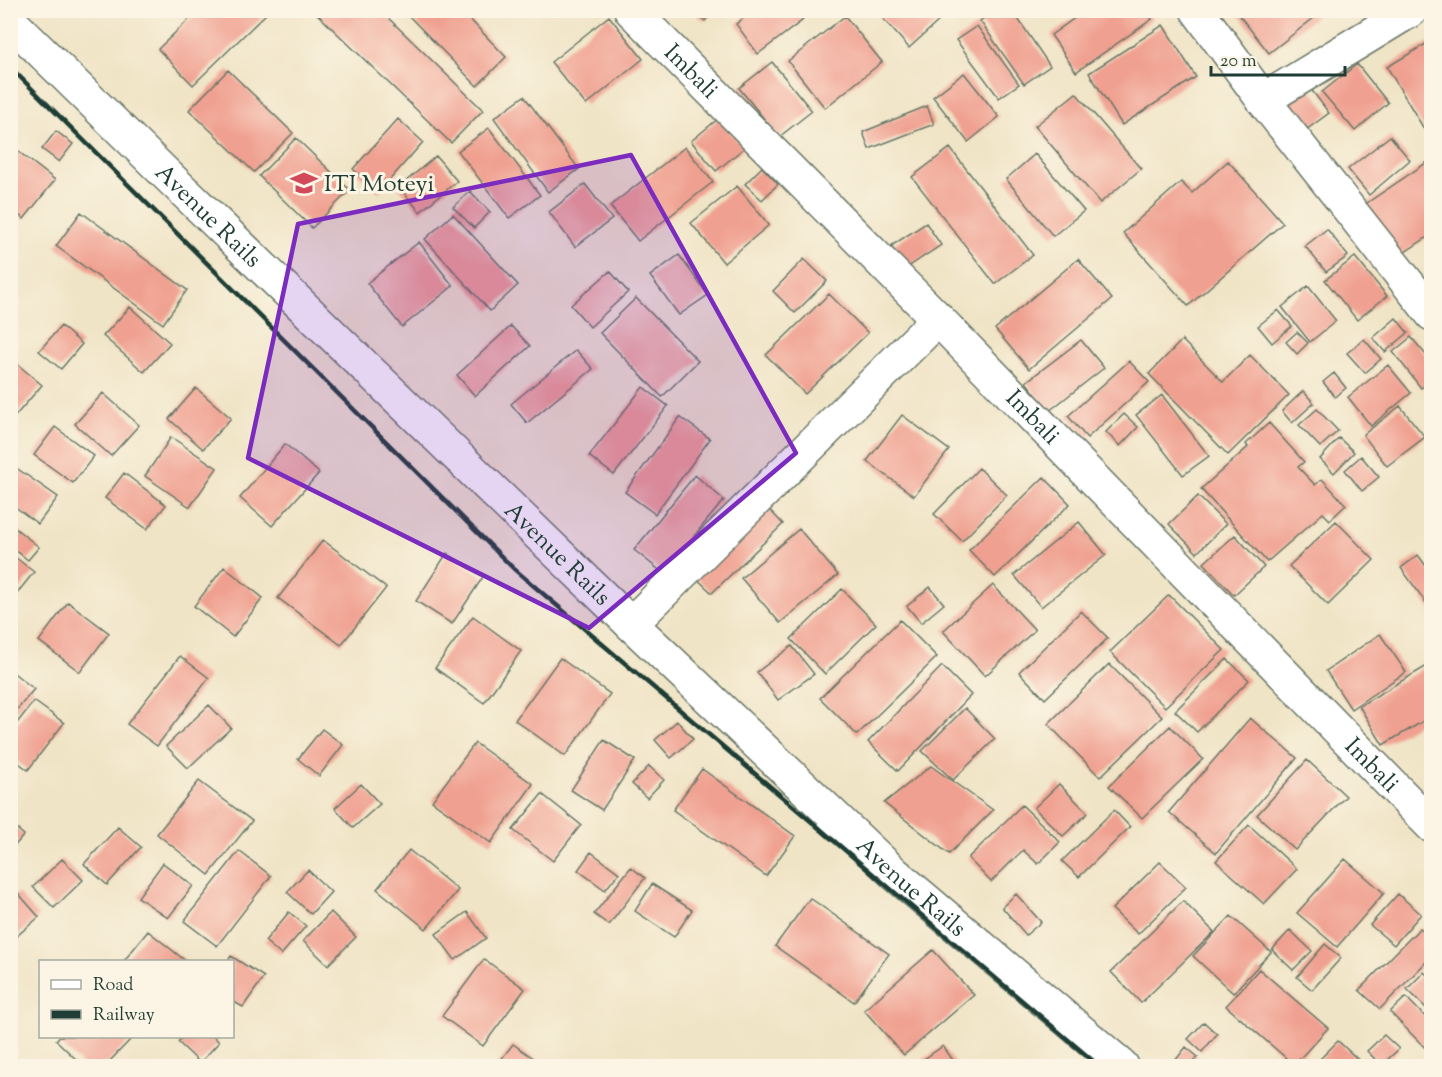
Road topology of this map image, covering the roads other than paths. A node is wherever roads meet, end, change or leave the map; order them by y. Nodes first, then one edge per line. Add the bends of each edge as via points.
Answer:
1 (630, 10) edge
2 (1197, 10) edge
3 (1411, 10) edge
4 (10, 21) edge
5 (1263, 100) junction
6 (1431, 314) edge
7 (938, 318) junction
8 (631, 624) junction
9 (1431, 826) edge
10 (1122, 1066) edge

1 - 7 street, Imbali
2 - 5 street
3 - 5 street
4 - 8 street, Avenue Rails
5 - 6 street
7 - 8 street
7 - 9 street, Imbali
8 - 10 street, Avenue Rails via 894,873

